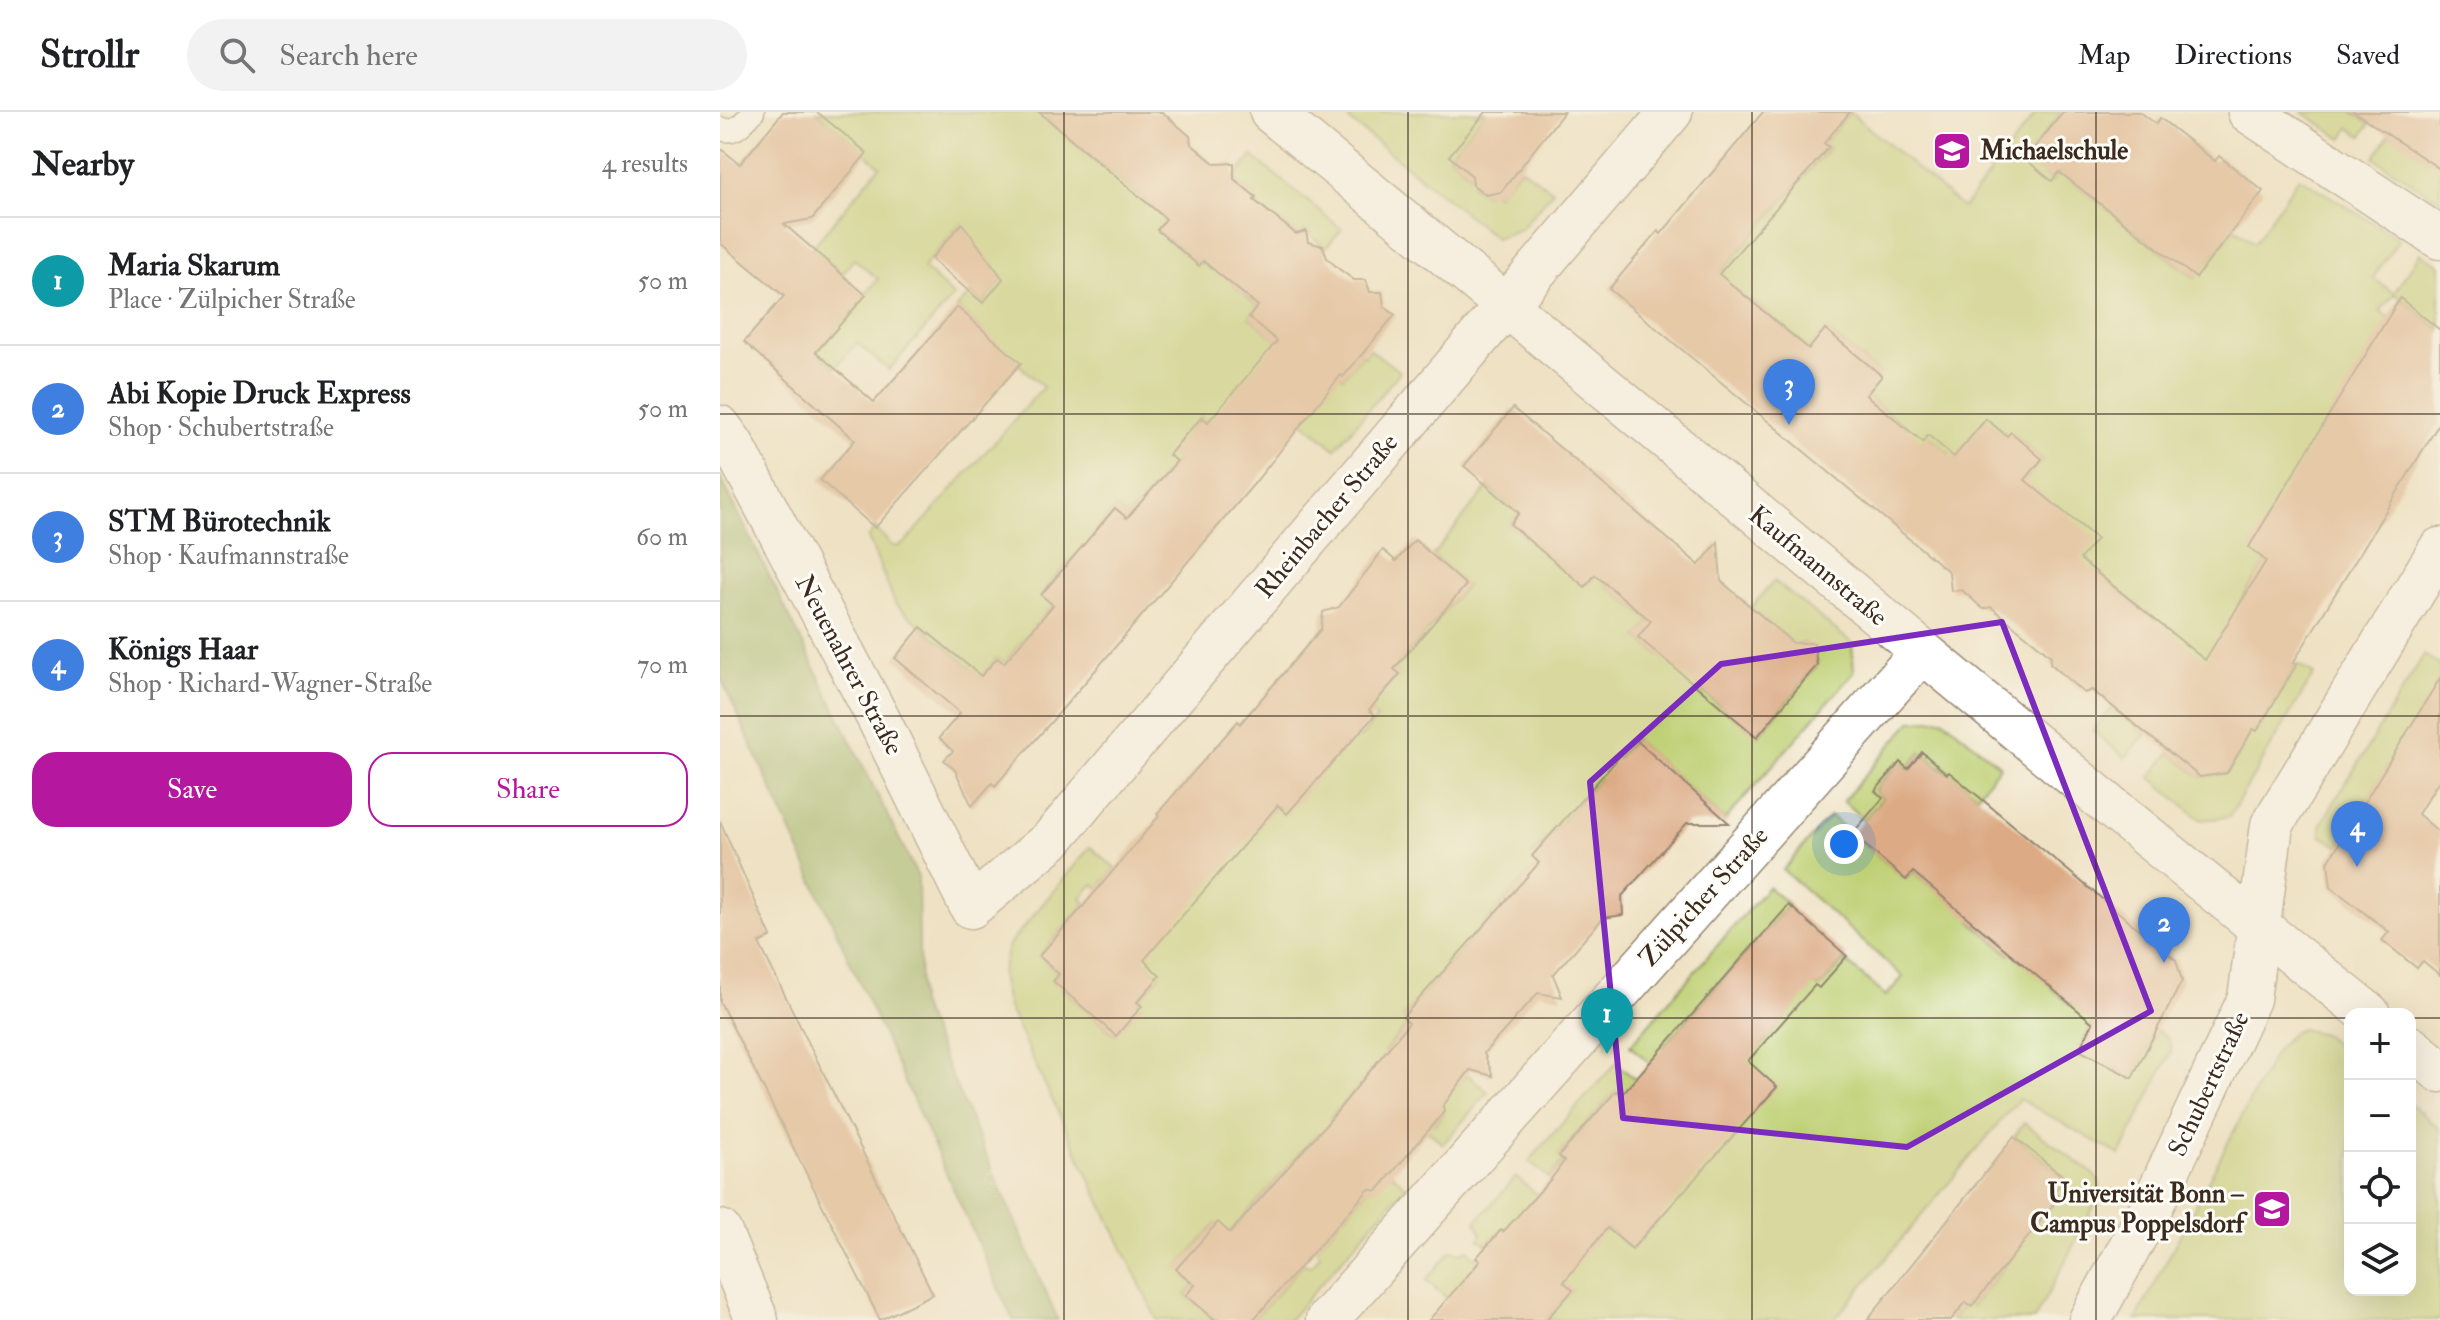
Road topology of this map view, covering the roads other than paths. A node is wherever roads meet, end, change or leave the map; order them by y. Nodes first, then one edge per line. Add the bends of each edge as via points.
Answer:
1 (753, 112) edge
2 (1271, 112) edge
3 (1671, 112) edge
4 (2249, 112) edge
5 (720, 128) edge
6 (2440, 238) edge
7 (1507, 304) junction
8 (720, 427) edge
9 (2440, 549) edge
10 (1921, 653) junction
11 (971, 907) joint
12 (2259, 925) junction
13 (2362, 1008) edge
14 (2416, 1052) edge
15 (2440, 1071) edge
16 (720, 1231) edge
17 (757, 1320) edge
18 (1327, 1320) edge
19 (2090, 1320) edge

1 - 5 lane via 734,130
2 - 7 street, Kaufmannstraße
3 - 7 street, Rheinbacher Straße
4 - 6 street
7 - 10 street, Kaufmannstraße
7 - 11 street, Rheinbacher Straße via 1051,840
8 - 11 street, Neuenahrer Straße via 878,718
9 - 12 street, Schubertstraße via 2272,825
10 - 12 street, Kaufmannstraße
10 - 18 street, Zülpicher Straße
12 - 13 street, Kaufmannstraße
12 - 19 street, Schubertstraße via 2249,999 2149,1212
14 - 15 street
16 - 17 street

